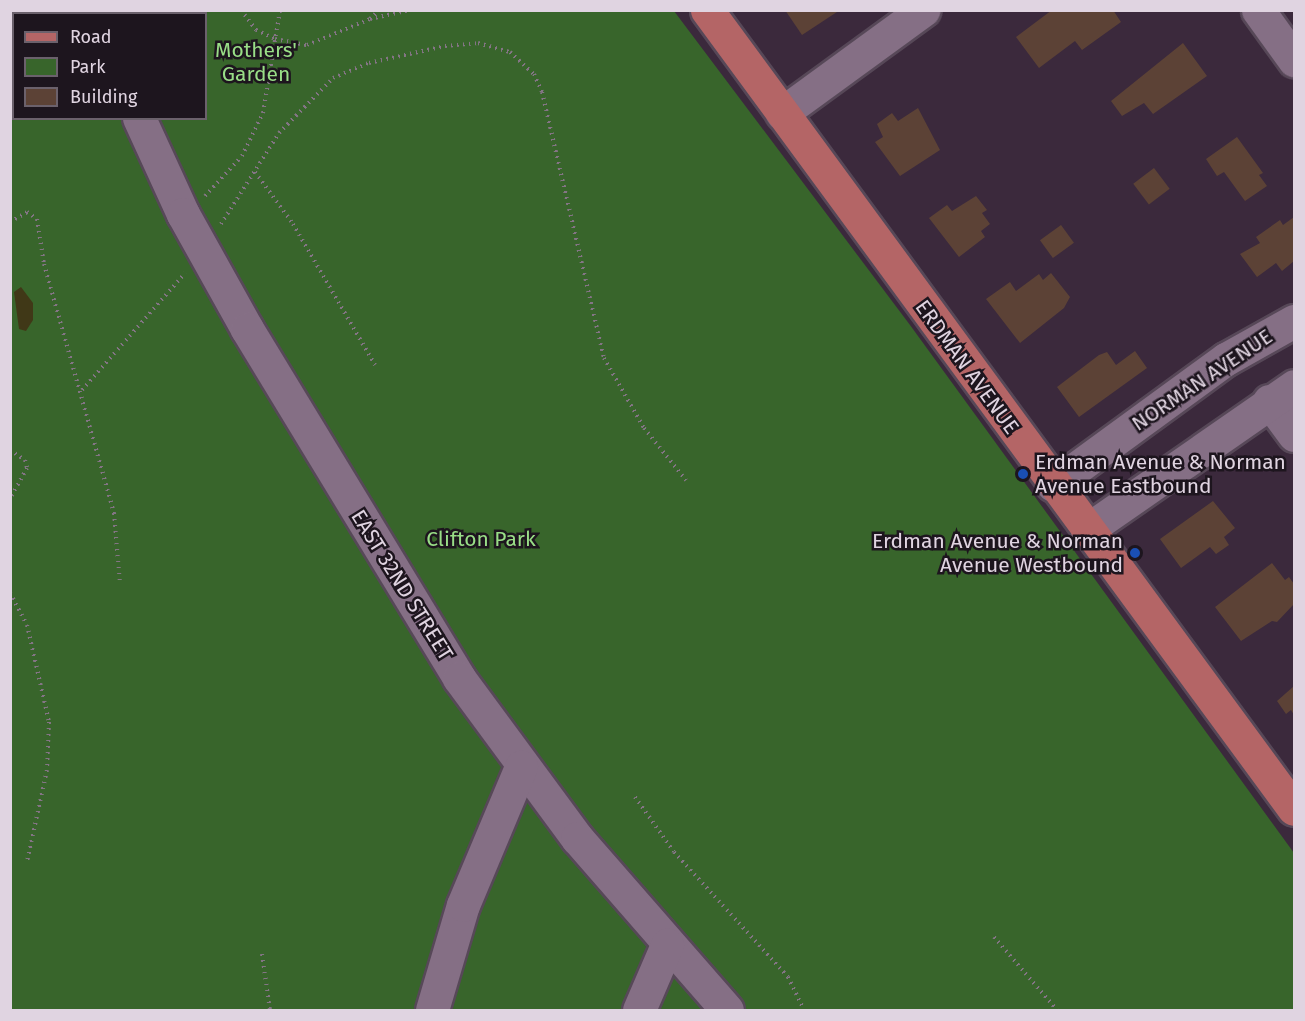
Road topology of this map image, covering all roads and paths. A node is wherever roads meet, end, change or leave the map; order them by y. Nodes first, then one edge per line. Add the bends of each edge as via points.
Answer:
1 (241, 10) edge
2 (280, 10) edge
3 (379, 10) edge
4 (410, 10) edge
5 (707, 10) edge
6 (923, 10) edge
7 (1258, 10) edge
8 (370, 19) junction
9 (275, 39) junction
10 (1294, 60) edge
11 (782, 113) junction
12 (140, 120) edge
13 (255, 172) junction
14 (196, 203) dead end
15 (10, 222) edge
16 (213, 231) dead end
17 (190, 267) dead end
18 (1294, 321) edge
19 (375, 365) dead end
20 (82, 390) junction
21 (1282, 394) edge
22 (1294, 435) edge
23 (10, 450) edge
24 (686, 480) dead end
25 (1053, 484) junction
26 (10, 499) edge
27 (1087, 530) junction
28 (120, 584) dead end
29 (10, 593) edge
30 (521, 767) junction
31 (635, 797) dead end
32 (1294, 809) edge
33 (27, 862) dead end
34 (994, 937) dead end
35 (667, 945) junction
36 (262, 954) dead end
37 (270, 1011) edge
38 (432, 1011) edge
39 (639, 1011) edge
40 (727, 1011) edge
41 (804, 1011) edge
42 (1057, 1011) edge

1 - 9 path via 256,30
2 - 9 path
3 - 8 path
4 - 8 path
5 - 11 main road, ERDMAN AVENUE
6 - 11 street
7 - 10 street
8 - 9 path via 307,45
9 - 14 path via 271,81 253,137 218,184
11 - 25 main road, ERDMAN AVENUE
12 - 30 street, EAST 32ND STREET via 183,214 263,356 417,614
13 - 16 path
13 - 19 path via 293,224
13 - 24 path via 302,106 348,69 456,45 494,45 510,52 534,74 542,92 604,358 644,428
15 - 20 path via 27,212 37,219 44,264
17 - 20 path
18 - 25 street, NORMAN AVENUE via 1226,359
20 - 28 path via 118,529
21 - 22 street
21 - 27 street
23 - 26 path via 25,460 27,468
25 - 27 main road, ERDMAN AVENUE
27 - 32 main road, ERDMAN AVENUE
29 - 33 path via 27,625 49,722 47,770
30 - 35 street, EAST 32ND STREET
30 - 38 street via 463,905
31 - 41 path via 674,852 788,977
34 - 42 path
35 - 39 street
35 - 40 street, EAST 32ND STREET
36 - 37 path

